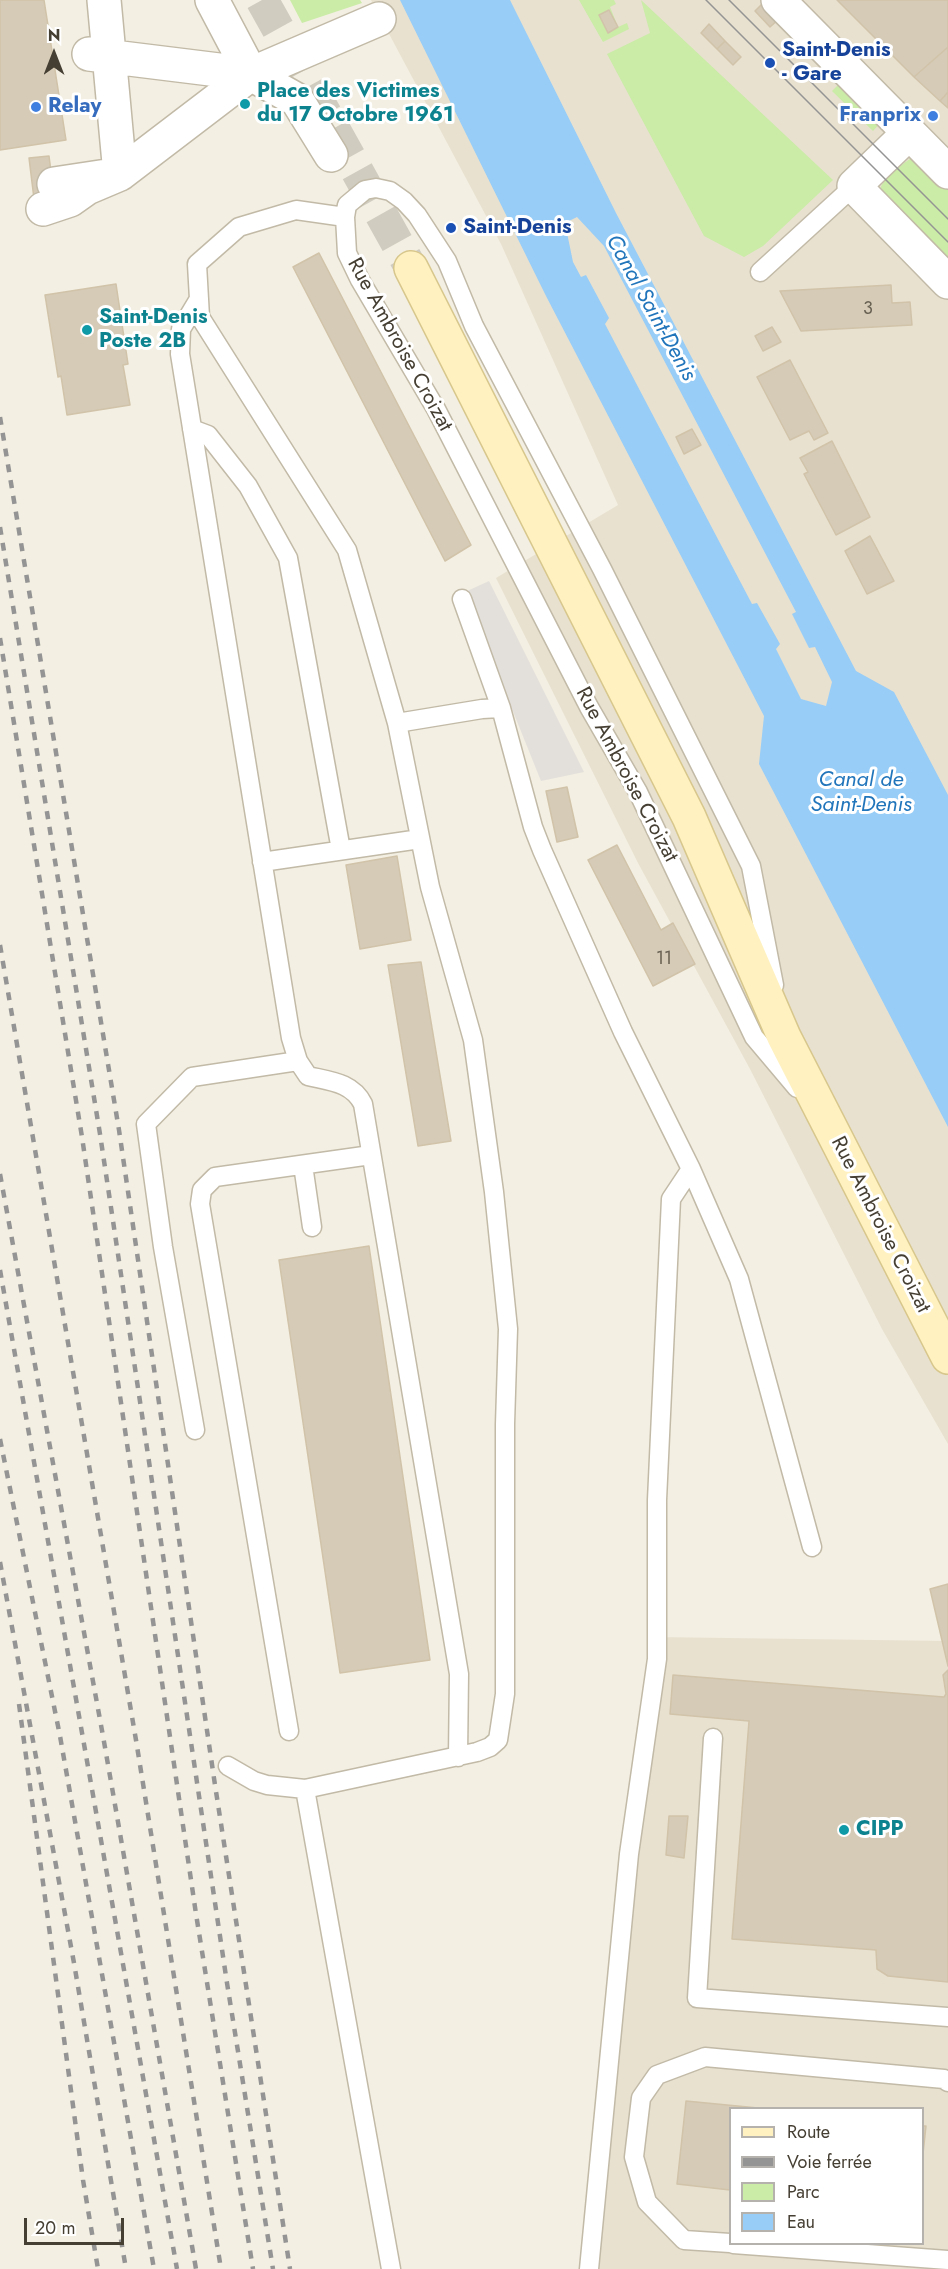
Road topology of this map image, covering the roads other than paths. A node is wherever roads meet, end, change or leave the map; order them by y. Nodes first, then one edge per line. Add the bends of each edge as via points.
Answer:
1 (104, 0) edge
2 (212, 0) edge
3 (778, 0) edge
4 (380, 19) dead end
5 (89, 54) dead end
6 (251, 75) junction
7 (909, 133) junction
8 (331, 155) dead end
9 (948, 172) edge
10 (120, 174) junction
11 (854, 186) junction
12 (48, 196) dead end
13 (345, 217) junction
14 (411, 268) tunnel mouth
15 (760, 273) dead end
16 (948, 282) edge
17 (199, 299) junction
18 (192, 429) junction
19 (462, 599) dead end
20 (501, 708) junction
21 (397, 723) junction
22 (420, 838) junction
23 (342, 850) junction
24 (262, 862) junction
25 (784, 1037) junction
26 (298, 1061) junction
27 (829, 1125) junction
28 (371, 1155) junction
29 (303, 1165) junction
30 (691, 1169) junction
31 (312, 1227) dead end
32 (948, 1358) edge
33 (195, 1430) dead end
34 (812, 1547) dead end
35 (289, 1731) dead end
36 (713, 1738) dead end
37 (458, 1757) junction
38 (228, 1766) dead end
39 (305, 1789) junction
40 (948, 2017) edge
41 (948, 2082) edge
42 (729, 2243) edge
43 (757, 2245) edge
44 (948, 2260) edge
45 (391, 2269) edge
46 (589, 2269) edge

1 - 10 street
2 - 6 street
3 - 7 street
4 - 6 street
5 - 6 street
6 - 8 street via 297,100
6 - 10 street
7 - 9 street
7 - 11 street
10 - 12 street
11 - 15 lane
11 - 16 street
13 - 17 lane via 296,210 239,227 197,264
13 - 25 lane, Rue Ambroise Croizat via 347,205 365,190 390,191 417,215 447,261 474,326 751,866
13 - 27 lane, Rue Ambroise Croizat via 347,254 436,409 590,706 639,792 754,1036
14 - 25 main road, Rue Ambroise Croizat via 689,817
17 - 18 lane via 181,329 180,354
17 - 21 lane via 200,317 347,550
18 - 23 lane via 208,435 248,486 288,558
18 - 24 lane
19 - 20 lane
20 - 21 lane
20 - 30 lane via 542,850 623,1032
21 - 22 lane
22 - 23 lane
22 - 37 lane via 473,1040 508,1329 506,1694 498,1740 490,1748
23 - 24 lane
24 - 26 lane
25 - 27 main road, Rue Ambroise Croizat
26 - 28 lane via 308,1076 357,1092 363,1104
26 - 33 lane via 192,1077 146,1124
27 - 32 main road, Rue Ambroise Croizat
28 - 29 lane
28 - 37 lane via 459,1674
29 - 31 lane
29 - 35 lane via 215,1177 202,1190 200,1204
30 - 34 lane via 740,1279
30 - 46 lane via 670,1199 657,1500 657,1659 628,1854
36 - 40 lane via 697,1998
37 - 39 lane
38 - 39 lane via 267,1785
39 - 45 lane
41 - 42 lane via 705,2057 657,2075 641,2098 634,2157 647,2202 684,2240
43 - 44 lane

